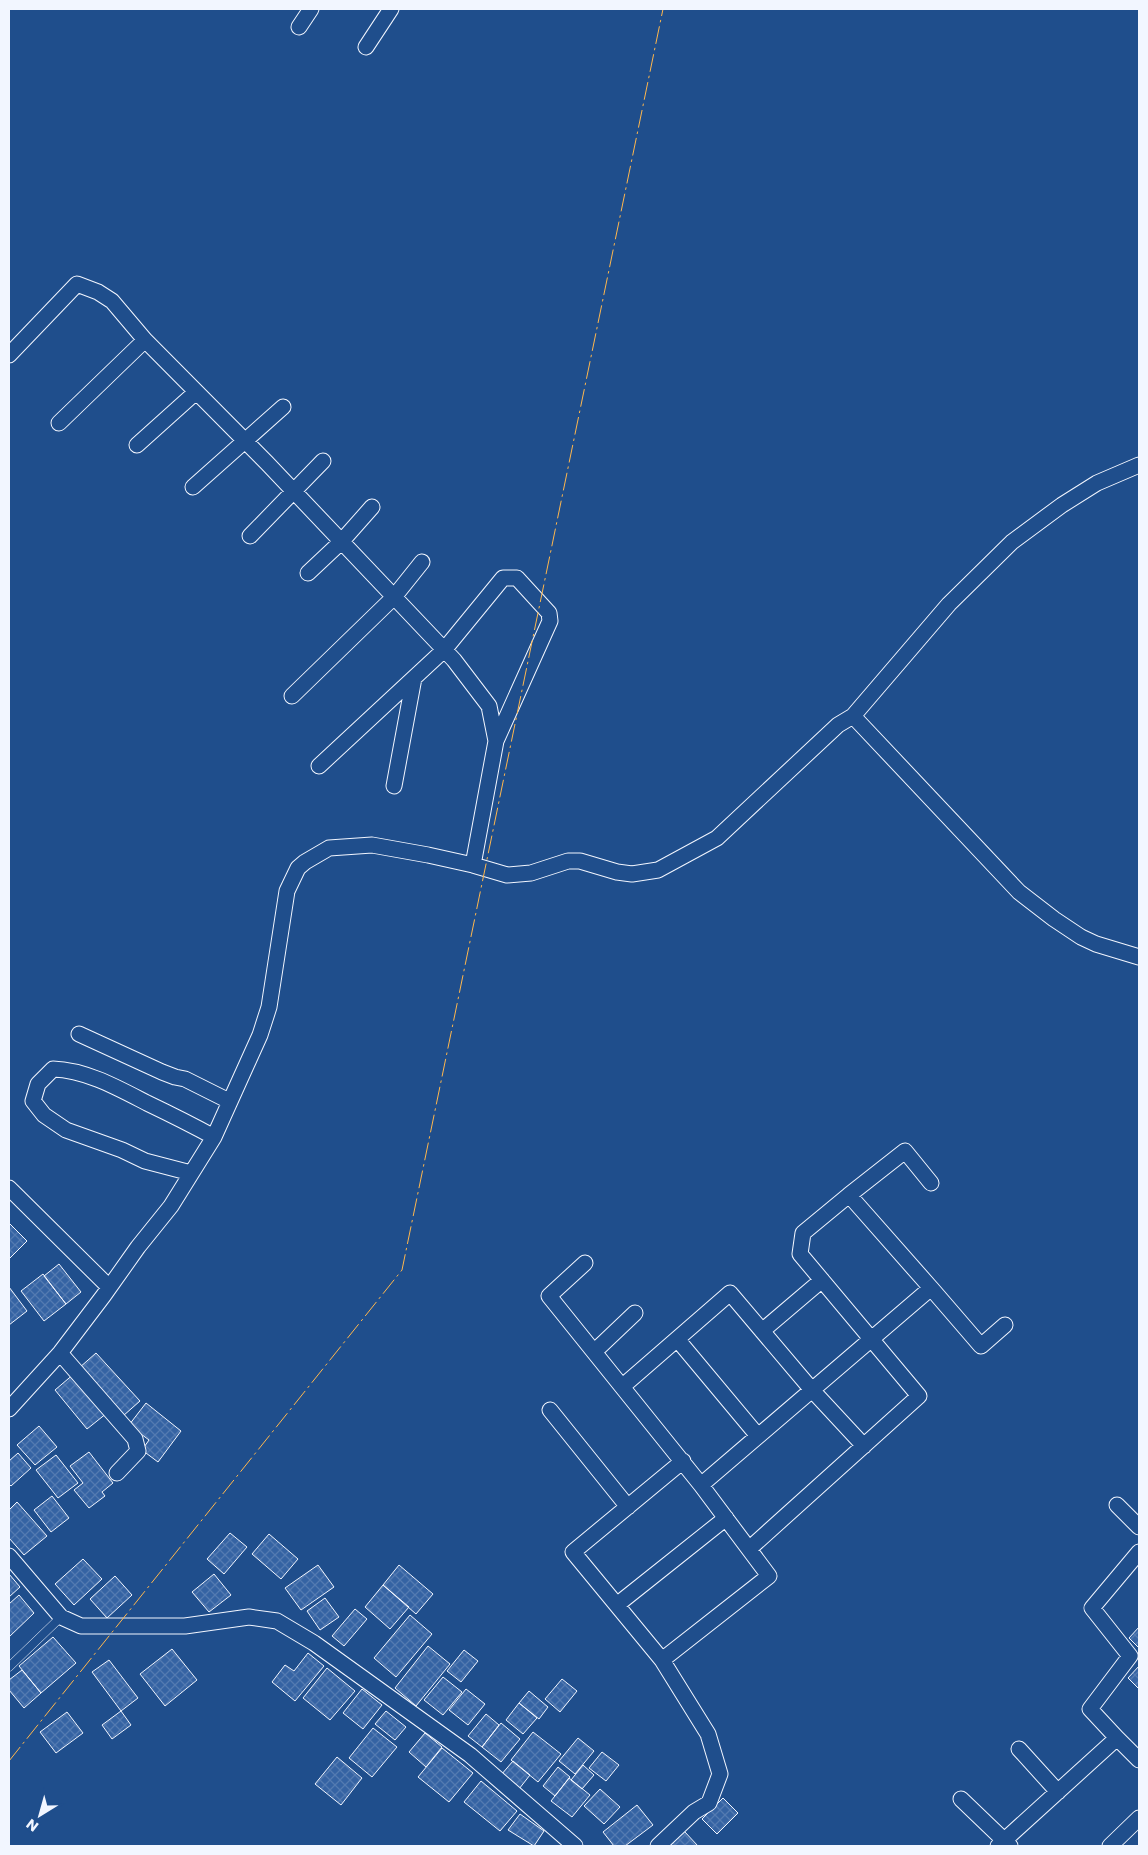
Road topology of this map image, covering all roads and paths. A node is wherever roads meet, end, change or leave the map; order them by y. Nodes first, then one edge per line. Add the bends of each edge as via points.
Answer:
1 (312, 9) edge
2 (392, 9) edge
3 (299, 27) dead end
4 (366, 47) dead end
5 (145, 340) junction
6 (12, 346) edge
7 (196, 392) junction
8 (283, 407) dead end
9 (59, 423) dead end
10 (245, 441) junction
11 (137, 445) dead end
12 (323, 460) dead end
13 (1139, 465) edge
14 (193, 487) dead end
15 (293, 490) junction
16 (372, 507) dead end
17 (250, 536) dead end
18 (342, 542) junction
19 (422, 562) dead end
20 (308, 573) dead end
21 (394, 597) junction
22 (444, 650) junction
23 (414, 678) junction
24 (292, 696) dead end
25 (853, 716) junction
26 (496, 741) junction
27 (319, 766) dead end
28 (394, 786) dead end
29 (473, 865) junction
30 (1139, 957) edge
31 (79, 1034) dead end
32 (229, 1101) junction
33 (214, 1137) junction
34 (191, 1173) junction
35 (931, 1183) dead end
36 (9, 1188) edge
37 (849, 1195) junction
38 (585, 1263) dead end
39 (822, 1280) junction
40 (110, 1287) junction
41 (931, 1288) junction
42 (635, 1314) dead end
43 (1005, 1325) dead end
44 (762, 1330) junction
45 (677, 1339) junction
46 (872, 1339) junction
47 (594, 1351) junction
48 (60, 1353) junction
49 (623, 1386) junction
50 (812, 1390) junction
51 (9, 1409) edge
52 (550, 1410) dead end
53 (758, 1436) junction
54 (864, 1446) junction
55 (683, 1461) junction
56 (117, 1473) dead end
57 (701, 1485) junction
58 (1117, 1505) dead end
59 (628, 1507) junction
60 (726, 1518) junction
61 (1139, 1527) edge
62 (749, 1549) junction
63 (1139, 1552) edge
64 (9, 1556) edge
65 (618, 1604) junction
66 (61, 1617) junction
67 (662, 1660) junction
68 (9, 1667) edge
69 (1117, 1738) junction
70 (1019, 1749) dead end
71 (1139, 1760) edge
72 (1058, 1792) junction
73 (961, 1799) dead end
74 (1139, 1818) edge
75 (1004, 1844) edge
76 (575, 1846) edge
77 (658, 1846) edge
78 (1110, 1846) edge

1 - 3 street
2 - 4 street
5 - 6 street via 112,301 77,284
5 - 7 street
5 - 9 street
7 - 10 street
7 - 11 street
8 - 10 street
10 - 14 street
10 - 15 street
12 - 15 street
13 - 25 street via 1097,483 1012,542 949,604
15 - 17 street
15 - 18 street
16 - 18 street
18 - 20 street
18 - 21 street
19 - 21 street
21 - 22 street
21 - 24 street
22 - 23 street
22 - 26 street via 489,706
22 - 26 street via 503,578 517,578 549,613 550,621
23 - 27 street
23 - 28 street
25 - 29 street via 838,725 717,838 658,870 632,874 568,861 531,873 508,875
25 - 30 street via 1019,892 1082,937
26 - 29 street
29 - 32 street via 372,845 329,848 298,868 287,891 270,1007
31 - 32 street
32 - 33 street
33 - 34 street
33 - 34 street via 89,1076 52,1069 38,1084 33,1101 44,1115 66,1130 145,1161
34 - 40 street via 171,1206
35 - 37 street via 906,1151
36 - 40 street
37 - 39 street via 803,1233 800,1254
37 - 41 street
38 - 47 street via 550,1296
39 - 44 street
39 - 46 street
40 - 48 street
41 - 43 street via 981,1346
41 - 46 street
42 - 47 street
44 - 45 street via 730,1293
44 - 50 street
45 - 49 street
45 - 53 street
46 - 50 street
46 - 54 street via 919,1396
47 - 49 street
48 - 51 street
48 - 56 street via 135,1439 138,1451
49 - 55 street
50 - 53 street
50 - 54 street
52 - 59 street
53 - 57 street
54 - 62 street
55 - 57 street
55 - 59 street
57 - 60 street
58 - 61 street
59 - 65 street via 573,1552
60 - 62 street
60 - 65 street
62 - 67 street via 769,1576
63 - 69 street via 1092,1608 1130,1656 1090,1709
64 - 66 street
65 - 67 street
66 - 68 lane
66 - 76 street via 81,1626 185,1626 249,1617 277,1621 314,1643 470,1755
67 - 77 street via 708,1734 720,1774 709,1802
69 - 71 street
69 - 72 street
70 - 72 street
72 - 75 street
73 - 75 street
74 - 78 street

